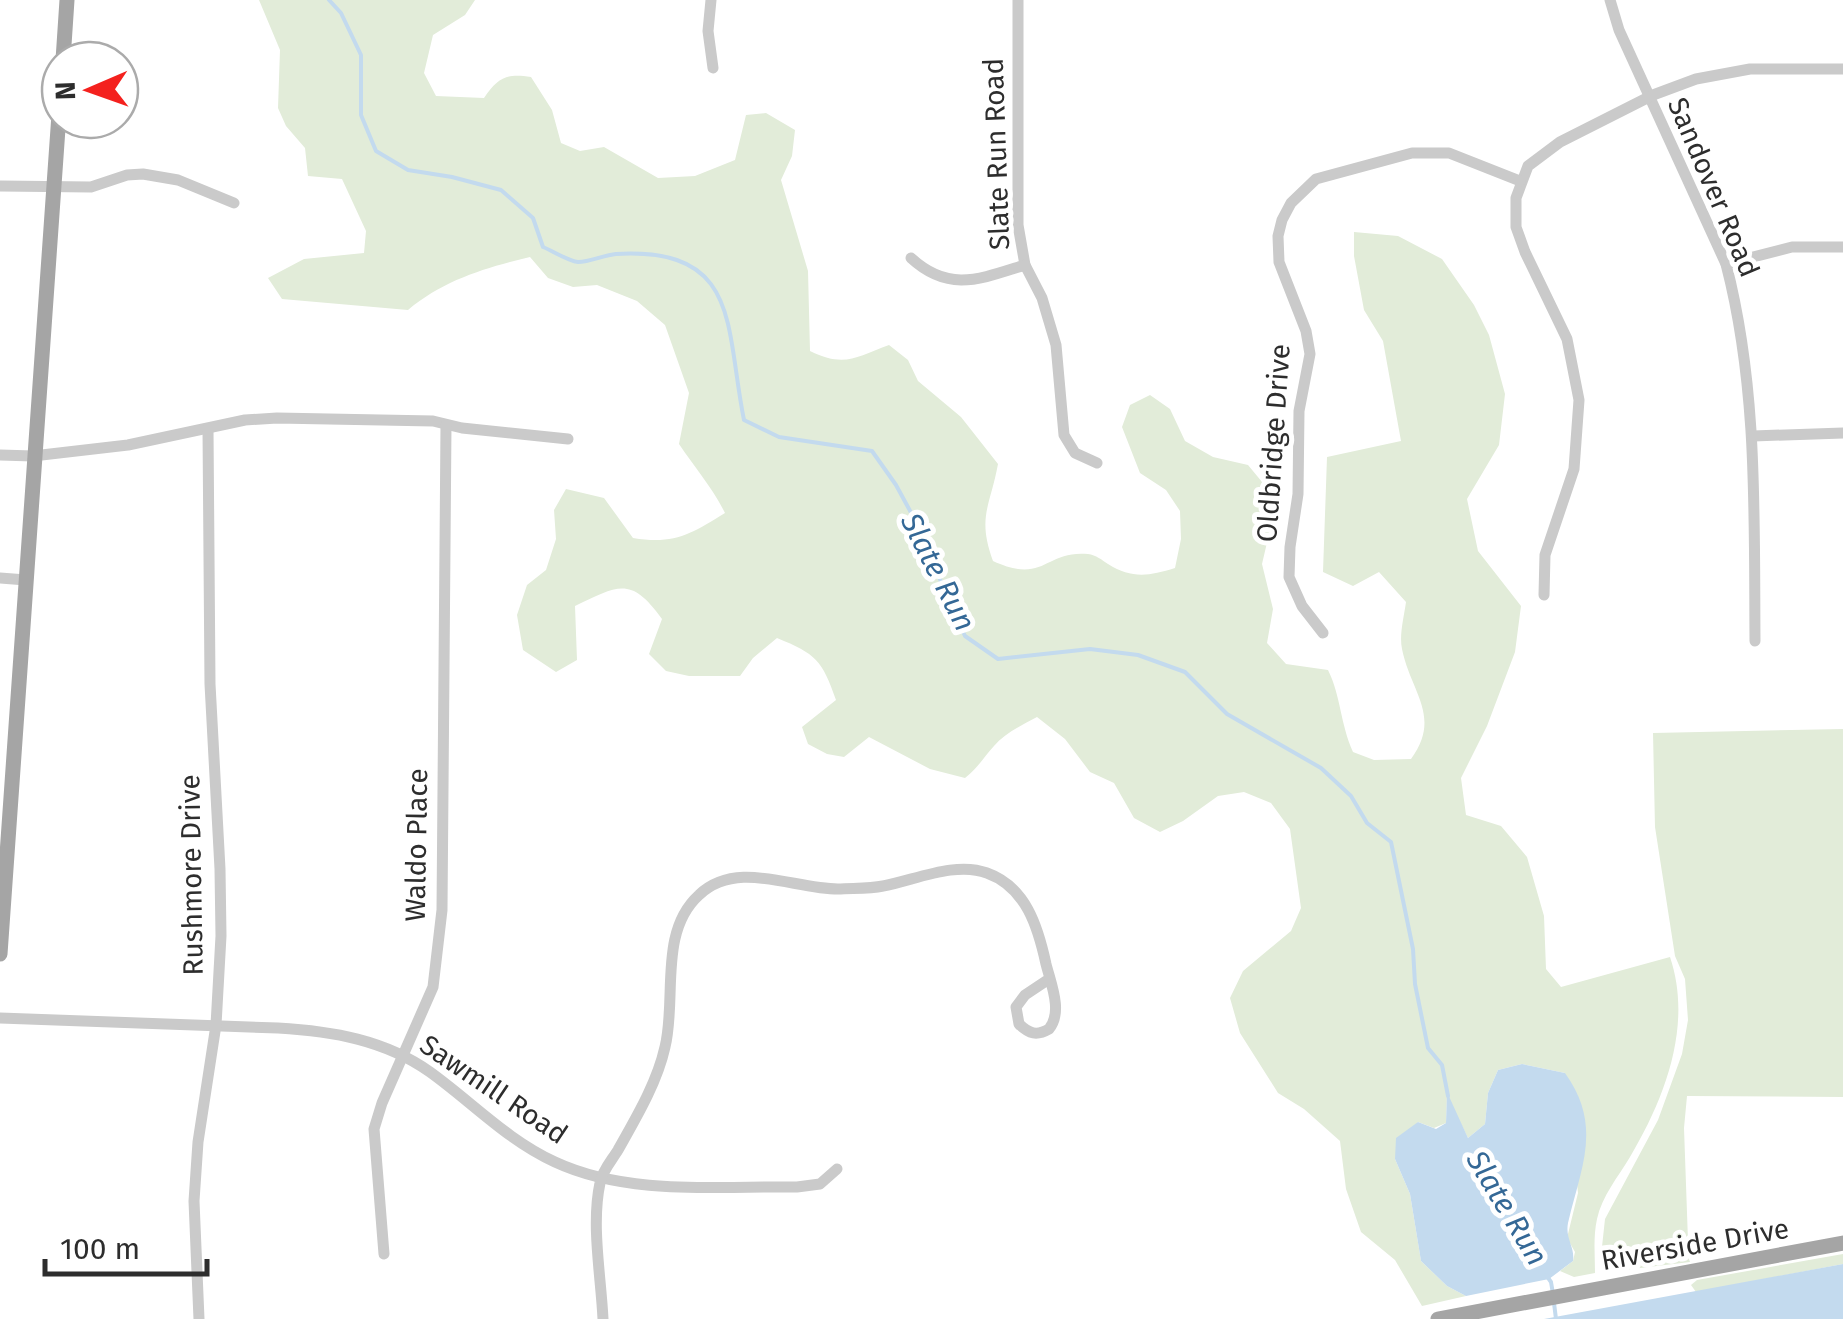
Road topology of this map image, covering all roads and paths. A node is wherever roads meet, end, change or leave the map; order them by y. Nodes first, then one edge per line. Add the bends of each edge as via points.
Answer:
1 (67, 0) edge
2 (710, 0) edge
3 (1018, 0) edge
4 (1610, 0) edge
5 (64, 40) edge
6 (714, 68) dead end
7 (1843, 70) edge
8 (1650, 98) junction
9 (57, 140) edge
10 (1520, 181) junction
11 (0, 186) edge
12 (54, 186) junction
13 (234, 202) dead end
14 (1843, 246) edge
15 (911, 258) dead end
16 (1025, 264) junction
17 (1726, 264) junction
18 (446, 424) junction
19 (208, 428) junction
20 (1843, 433) edge
21 (1753, 436) junction
22 (568, 438) dead end
23 (0, 455) edge
24 (33, 456) junction
25 (1096, 463) dead end
26 (0, 578) edge
27 (26, 580) junction
28 (1544, 595) dead end
29 (1324, 633) dead end
30 (1756, 640) dead end
31 (0, 954) edge
32 (1049, 979) junction
33 (0, 1018) edge
34 (216, 1026) junction
35 (402, 1057) junction
36 (837, 1169) dead end
37 (600, 1178) junction
38 (1843, 1243) edge
39 (384, 1254) dead end
40 (198, 1319) edge
41 (603, 1319) edge
42 (1438, 1319) edge

1 - 5 main road
2 - 6 street
3 - 16 street, Slate Run Road via 1018,225
4 - 8 street, Sandover Road
7 - 8 street via 1750,69
8 - 10 street via 1542,153
8 - 17 street, Sandover Road
9 - 12 main road
10 - 28 street via 1516,227 1567,339 1579,400 1574,469 1545,555
10 - 29 street, Oldbridge Drive via 1449,153 1412,153 1316,179 1282,220 1279,262 1310,354 1298,411 1289,578
11 - 12 street
12 - 13 street via 92,187 143,174
12 - 24 main road
14 - 17 street via 1792,248
15 - 16 street via 928,274 950,281
16 - 25 street, Slate Run Road via 1056,345 1064,436 1075,453
17 - 21 street, Sandover Road
18 - 19 street via 277,418
18 - 22 street
18 - 35 street, Waldo Place via 442,910 433,987
19 - 24 street
19 - 34 street, Rushmore Drive via 220,869
20 - 21 street
21 - 30 street, Sandover Road
23 - 24 street
24 - 27 main road
26 - 27 street
27 - 31 main road
32 - 32 street via 1016,1007 1019,1024 1030,1033 1045,1032 1055,1022
32 - 37 street via 1028,908 1010,885 988,873 956,870 834,889 722,880 698,895 680,925 664,1051
33 - 34 street, Sawmill Road
34 - 35 street, Sawmill Road via 338,1033
34 - 40 street, Rushmore Drive via 194,1200
35 - 37 street, Sawmill Road via 534,1152
35 - 39 street, Waldo Place via 374,1129
36 - 37 street, Sawmill Road via 820,1184 797,1186
37 - 41 street
38 - 42 main road, Riverside Drive

